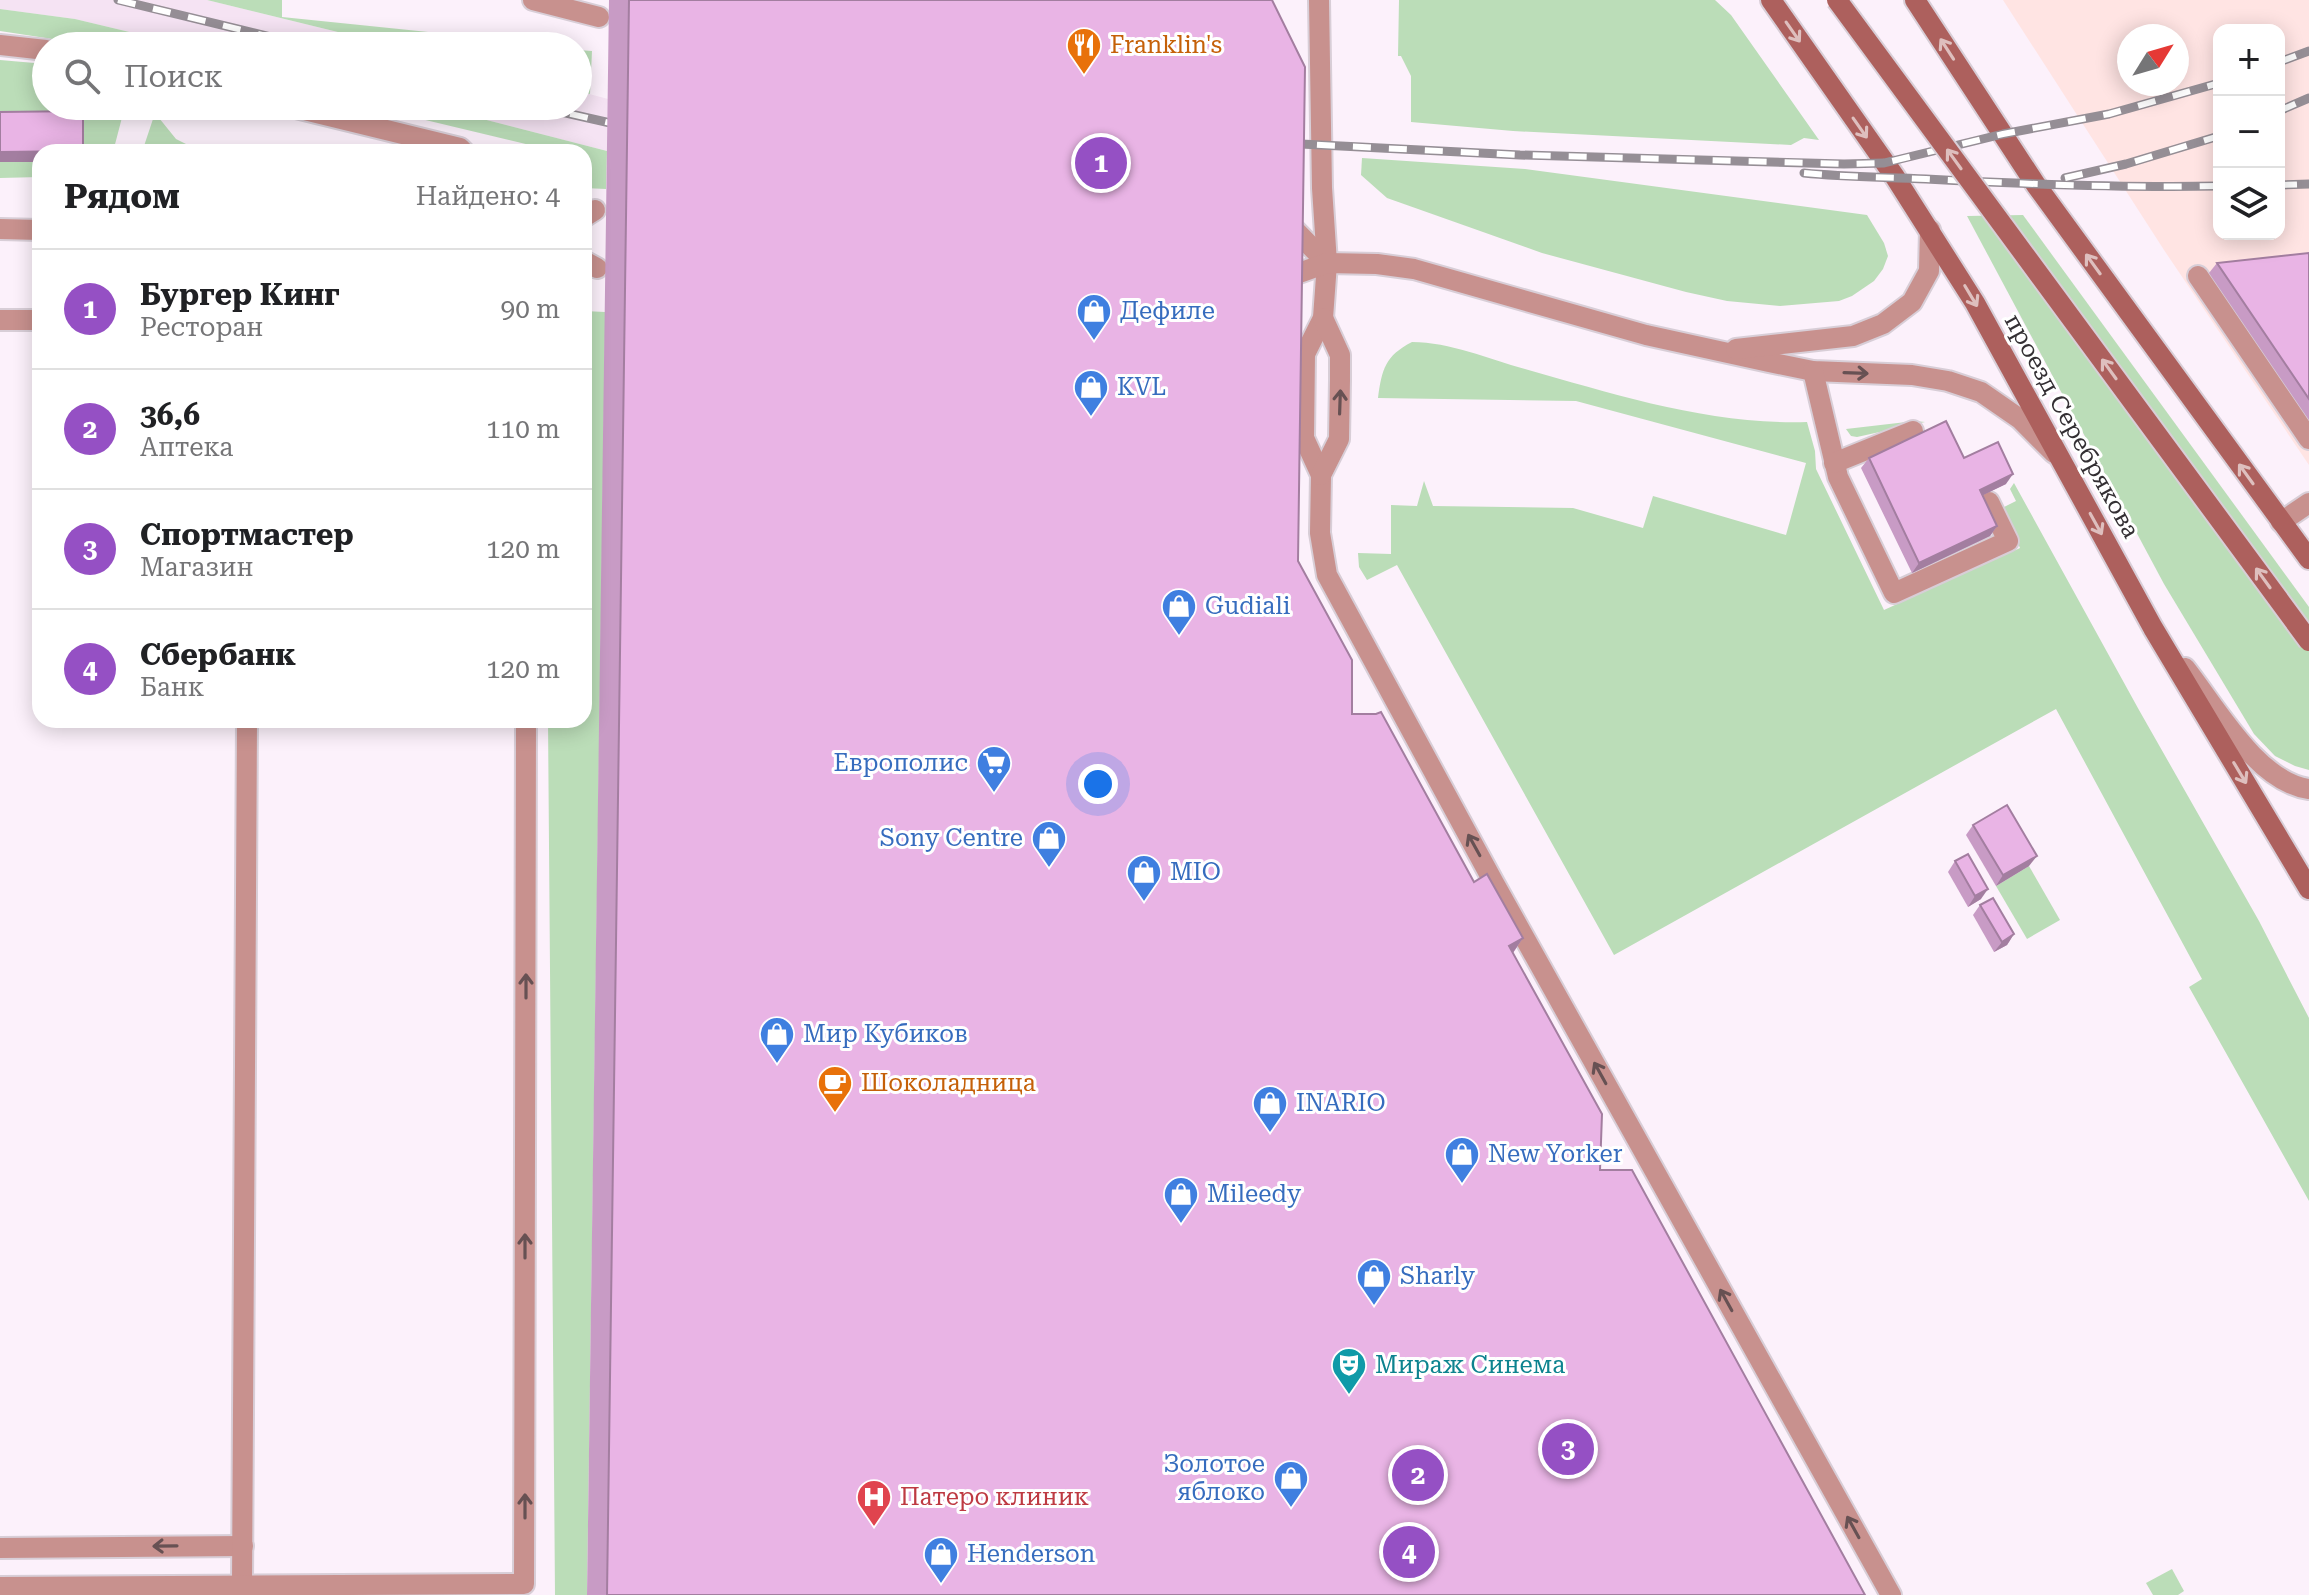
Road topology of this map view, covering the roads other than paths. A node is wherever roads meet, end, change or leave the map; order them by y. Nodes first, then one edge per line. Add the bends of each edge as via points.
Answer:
1 (533, 0) edge
2 (1319, 0) edge
3 (1771, 0) edge
4 (1837, 0) edge
5 (1915, 0) edge
6 (599, 17) dead end
7 (0, 45) edge
8 (32, 48) edge
9 (345, 120) edge
10 (444, 144) edge
11 (1282, 217) edge
12 (0, 229) edge
13 (32, 230) edge
14 (1930, 230) junction
15 (1327, 263) junction
16 (2198, 276) dead end
17 (1282, 279) edge
18 (1323, 318) junction
19 (0, 320) edge
20 (32, 320) edge
21 (1724, 350) junction
22 (1813, 371) junction
23 (1913, 431) dead end
24 (2309, 439) edge
25 (2060, 458) junction
26 (1834, 463) junction
27 (1321, 475) junction
28 (1989, 502) edge
29 (2309, 503) edge
30 (2281, 522) junction
31 (2309, 559) edge
32 (2153, 628) junction
33 (2309, 641) edge
34 (247, 728) edge
35 (526, 728) edge
36 (2309, 789) edge
37 (2309, 889) edge
38 (243, 1546) junction
39 (0, 1548) edge
40 (242, 1585) junction
41 (0, 1587) edge
42 (1891, 1595) edge

1 - 6 street
2 - 15 street
3 -> 14 main road, проезд Серебрякова
33 -> 4 main road, bridge
30 -> 5 main road via 2036,185
7 - 8 street
9 - 10 street
11 - 15 street
12 - 13 street
14 - 21 street via 1929,271 1912,302 1883,324 1853,336
14 -> 25 main road, проезд Серебрякова
15 - 17 street
15 - 18 street
15 - 21 street via 1414,269 1646,335
16 - 24 street
27 -> 18 street via 1339,439 1340,380 1340,355
18 - 27 street via 1305,354 1304,407 1304,438
19 - 20 street
21 - 22 street
22 -> 25 street via 1912,375 1981,392 2020,419
22 - 26 street
23 - 26 street
25 -> 32 main road, проезд Серебрякова
26 - 28 street via 1894,593 2008,541
42 -> 27 street via 1327,575 1320,533
29 - 30 street
30 - 31 main road
32 - 36 street via 2256,759 2277,778
32 -> 37 main road, проезд Серебрякова
34 - 38 street
40 -> 35 street via 524,1584
38 -> 39 street
38 - 40 street
40 - 41 street

